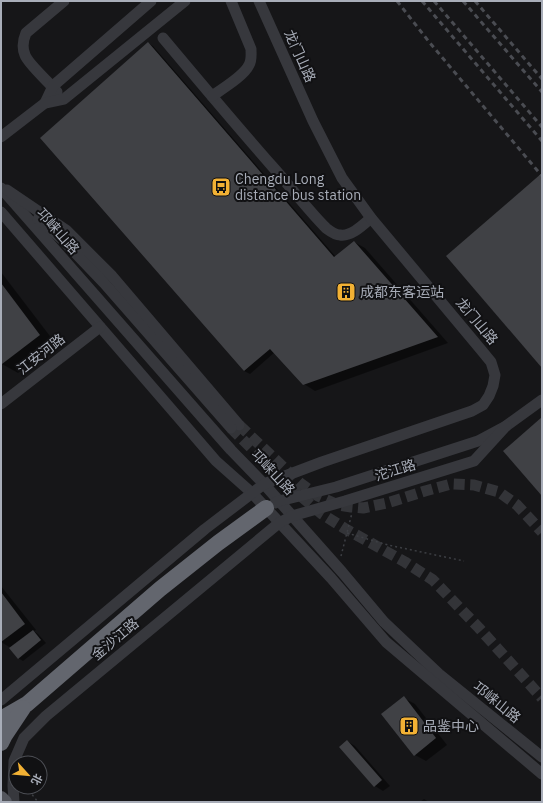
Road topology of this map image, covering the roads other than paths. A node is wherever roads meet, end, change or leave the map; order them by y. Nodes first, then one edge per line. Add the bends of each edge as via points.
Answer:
1 (64, 1) edge
2 (151, 1) edge
3 (231, 1) edge
4 (259, 1) edge
5 (183, 2) edge
6 (163, 38) dead end
7 (52, 86) junction
8 (212, 96) junction
9 (64, 99) junction
10 (45, 103) junction
11 (1, 137) edge
12 (1, 187) edge
13 (1, 212) edge
14 (371, 218) junction
15 (100, 328) junction
16 (542, 400) edge
17 (1, 404) edge
18 (506, 426) junction
19 (235, 427) tunnel mouth
20 (264, 484) junction
21 (252, 493) junction
22 (272, 505) junction
23 (292, 516) junction
24 (279, 522) junction
25 (1, 700) edge
26 (27, 704) junction
27 (1, 719) edge
28 (1, 743) edge
29 (542, 757) edge
30 (542, 774) edge
31 (1, 798) edge
32 (5, 802) edge
33 (14, 802) edge

1 - 7 street via 26,33 23,40 25,55 29,62
2 - 7 street
3 - 8 street via 252,56 245,71
4 - 14 street, 龙门山路 via 313,121 342,178
5 - 9 street
6 - 8 street
7 - 9 street
7 - 10 street
8 - 14 street via 332,232 348,234
9 - 10 street
10 - 11 street
12 - 19 street via 66,230 112,276
12 - 20 street, 邛崃山路 via 231,450
13 - 15 street, 邛崃山路
14 - 20 street, 龙门山路 via 491,362 495,375 489,396 483,405 472,412
15 - 17 street, 江安河路
15 - 21 street, 邛崃山路 via 216,461
16 - 18 street
18 - 22 street via 478,441
18 - 23 street, 沱江路 via 474,461
20 - 21 street, 金沙江路
20 - 22 street, 邛崃山路
21 - 22 street, 邛崃山路
21 - 25 street, 金沙江路 via 205,529
22 - 23 street, 邛崃山路
22 - 24 street, 邛崃山路
22 - 26 highway via 160,589
23 - 24 street, 沱江路
23 - 29 street, 邛崃山路 via 384,622 439,674
24 - 30 street, 邛崃山路 via 386,642
24 - 33 street, 金沙江路 via 46,716 24,738 14,761
26 - 27 highway
26 - 28 highway
31 - 32 main road

